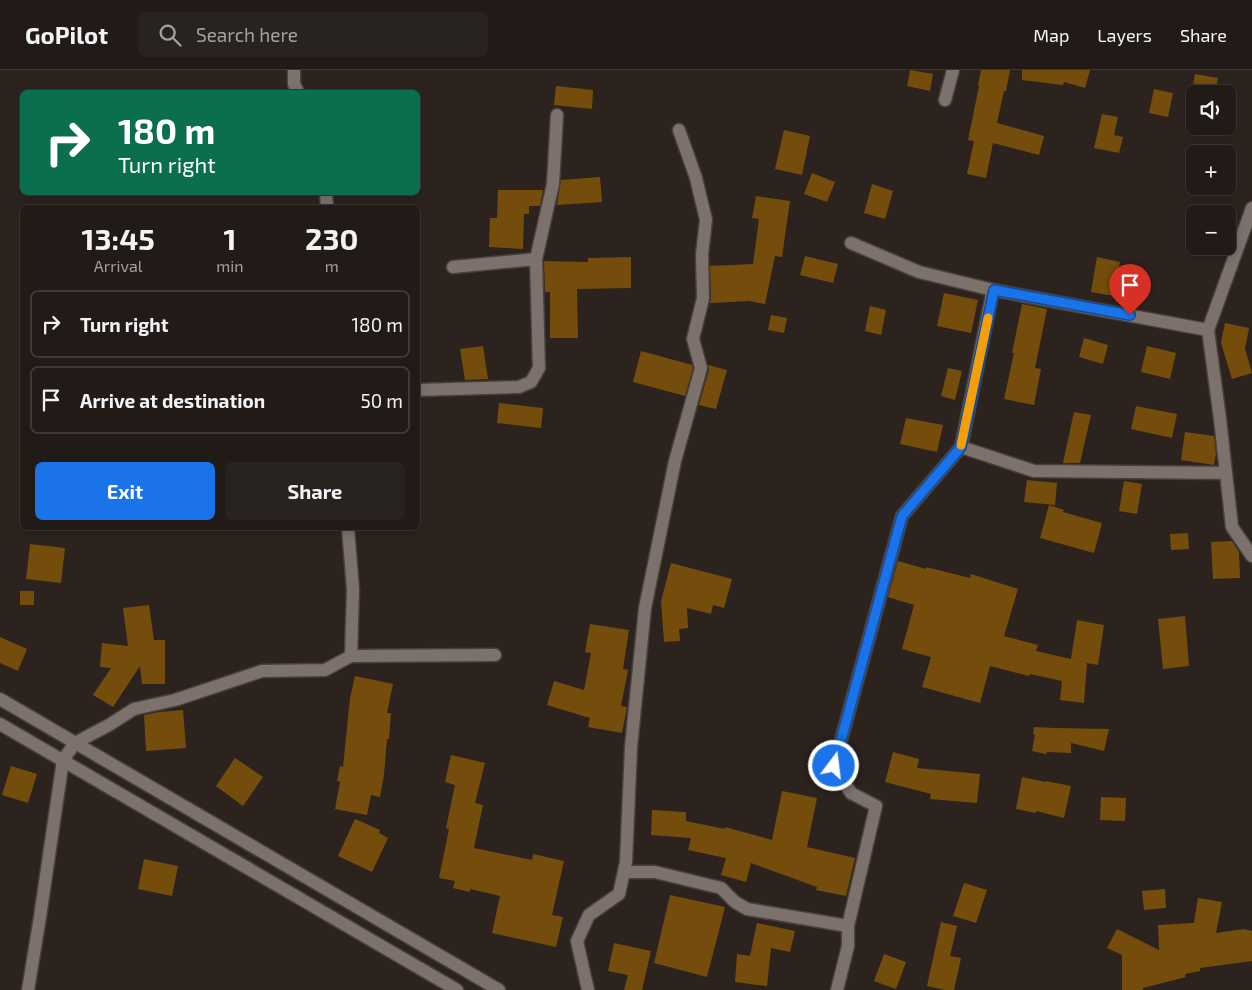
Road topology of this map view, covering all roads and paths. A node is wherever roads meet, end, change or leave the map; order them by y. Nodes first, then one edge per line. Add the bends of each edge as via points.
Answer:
1 (294, 70) edge
2 (953, 70) edge
3 (297, 90) edge
4 (945, 100) dead end
5 (557, 115) dead end
6 (679, 130) dead end
7 (1252, 208) edge
8 (851, 243) dead end
9 (536, 259) junction
10 (453, 267) dead end
11 (994, 290) junction
12 (1208, 330) junction
13 (420, 390) edge
14 (961, 447) junction
15 (1226, 473) junction
16 (348, 530) edge
17 (1252, 556) edge
18 (495, 655) dead end
19 (351, 656) junction
20 (0, 699) edge
21 (0, 724) edge
22 (75, 743) junction
23 (63, 760) junction
24 (624, 872) junction
25 (848, 926) junction
26 (28, 990) edge
27 (457, 990) edge
28 (499, 990) edge
29 (588, 990) edge
30 (838, 990) edge

1 - 3 street
2 - 4 street
5 - 9 street via 553,184
6 - 24 street via 706,220 702,254 703,298 693,339 701,368 675,461 645,608 631,747
7 - 12 street
8 - 11 street via 919,272
9 - 10 street
9 - 13 street via 539,368 531,382 512,388
11 - 12 street
11 - 14 street
12 - 15 street
14 - 15 street via 1034,471
14 - 25 street via 902,516 834,766 851,794 876,806
15 - 17 street via 1232,527
16 - 19 street via 353,590
18 - 19 street
19 - 22 street via 324,670 262,671 175,700 134,709
20 - 22 street
21 - 23 street
22 - 23 street
22 - 28 street
23 - 26 street
23 - 27 street
24 - 25 street via 655,872 721,888 746,909
24 - 29 street via 619,894 589,915 578,941
25 - 30 street via 848,946

